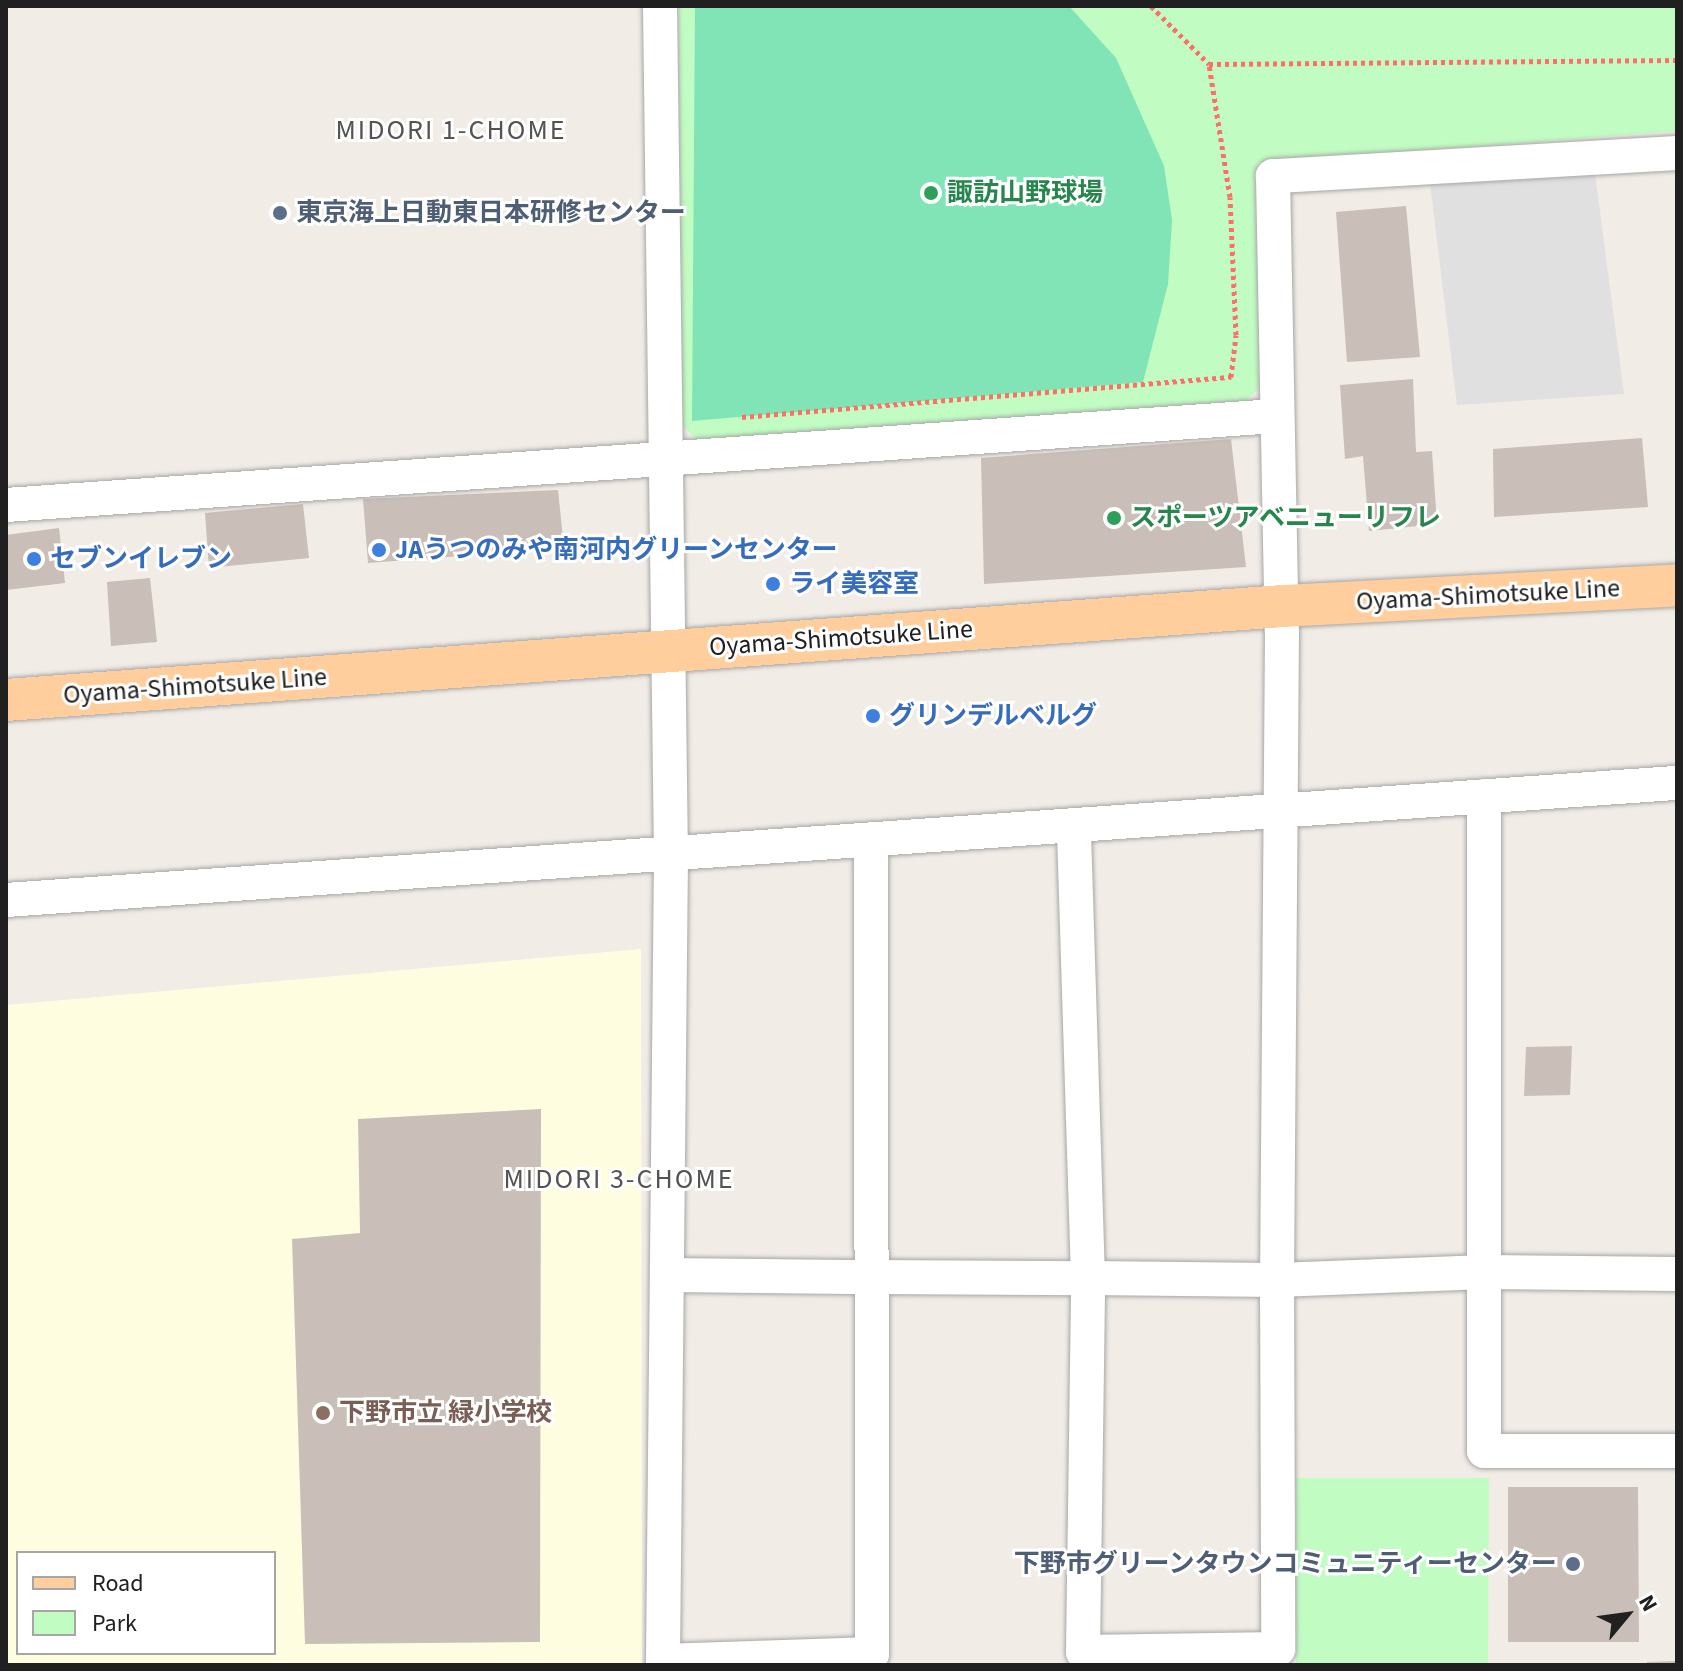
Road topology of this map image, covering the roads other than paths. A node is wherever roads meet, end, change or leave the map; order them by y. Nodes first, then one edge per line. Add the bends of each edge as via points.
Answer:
1 (660, 6) edge
2 (1677, 153) edge
3 (1277, 416) junction
4 (662, 457) junction
5 (6, 505) edge
6 (1677, 585) edge
7 (1282, 606) junction
8 (668, 650) junction
9 (6, 700) edge
10 (1677, 783) edge
11 (1484, 796) junction
12 (1282, 810) junction
13 (1074, 828) junction
14 (871, 840) junction
15 (671, 856) junction
16 (6, 900) edge
17 (1486, 1272) junction
18 (1677, 1274) edge
19 (667, 1275) junction
20 (872, 1277) junction
21 (1088, 1278) junction
22 (1277, 1280) junction
23 (1677, 1451) edge
24 (664, 1663) edge

1 - 4 street
2 - 3 street via 1273,176
3 - 4 street
3 - 7 street
4 - 5 street
4 - 8 street
6 - 7 main road, Oyama-Shimotsuke Line
7 - 8 main road, Oyama-Shimotsuke Line
7 - 12 street
8 - 9 main road, Oyama-Shimotsuke Line
8 - 15 street
10 - 11 street
11 - 12 street
11 - 17 street
12 - 13 street
12 - 22 street
13 - 14 street
13 - 21 street
14 - 15 street
14 - 20 street
15 - 16 street
15 - 19 street
17 - 18 street
17 - 22 street
17 - 23 street via 1484,1451
19 - 20 street
19 - 24 street
20 - 21 street
20 - 24 street via 872,1654
21 - 22 street
21 - 22 street via 1083,1652 1278,1649

